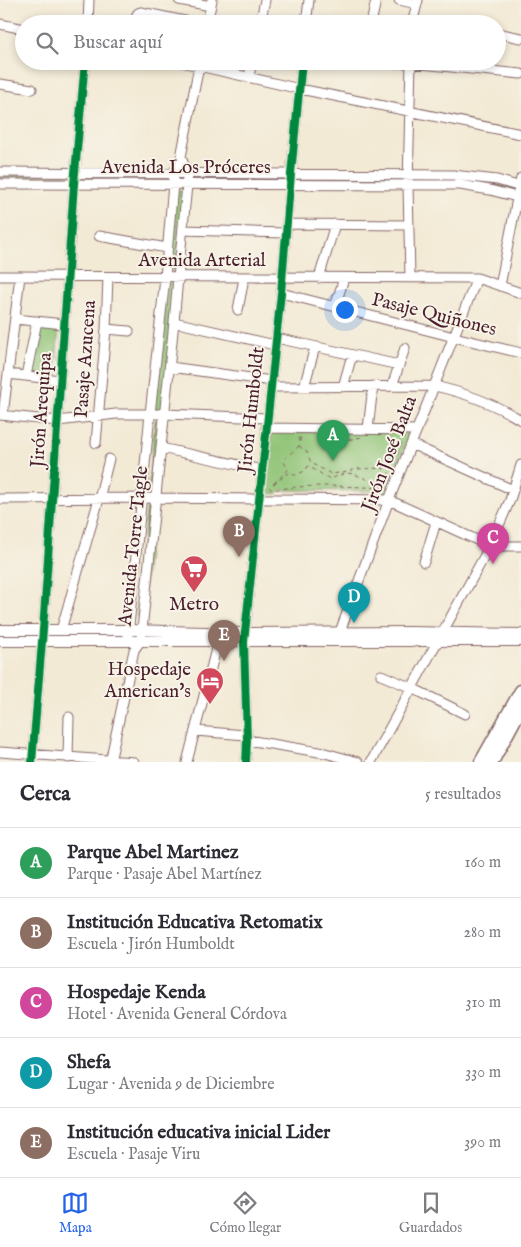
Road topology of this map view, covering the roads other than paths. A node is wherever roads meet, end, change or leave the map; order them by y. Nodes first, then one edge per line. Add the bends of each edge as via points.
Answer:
1 (89, 0) edge
2 (179, 0) edge
3 (264, 0) edge
4 (309, 0) edge
5 (376, 0) edge
6 (399, 0) edge
7 (417, 2) edge
8 (211, 3) edge
9 (88, 15) edge
10 (137, 15) edge
11 (156, 15) edge
12 (262, 15) edge
13 (307, 15) edge
14 (373, 15) edge
15 (414, 15) edge
16 (0, 24) edge
17 (15, 27) edge
18 (506, 35) edge
19 (521, 38) edge
20 (84, 70) edge
21 (198, 70) edge
22 (222, 70) edge
23 (250, 70) edge
24 (301, 70) edge
25 (411, 70) edge
26 (484, 70) edge
27 (521, 74) edge
28 (249, 77) junction
29 (0, 84) edge
30 (32, 89) dead end
31 (300, 89) junction
32 (411, 112) junction
33 (521, 134) edge
34 (181, 157) junction
35 (0, 172) edge
36 (76, 172) junction
37 (174, 172) junction
38 (186, 173) junction
39 (291, 174) junction
40 (409, 175) junction
41 (0, 184) edge
42 (74, 184) junction
43 (172, 184) junction
44 (290, 184) junction
45 (520, 184) edge
46 (187, 185) junction
47 (408, 185) junction
48 (519, 197) edge
49 (335, 224) junction
50 (409, 225) junction
51 (286, 228) junction
52 (183, 230) junction
53 (99, 236) dead end
54 (167, 248) junction
55 (0, 276) edge
56 (20, 276) junction
57 (68, 277) junction
58 (108, 277) junction
59 (165, 278) junction
60 (178, 278) junction
61 (244, 278) junction
62 (282, 278) junction
63 (319, 278) junction
64 (344, 278) junction
65 (410, 278) junction
66 (477, 278) junction
67 (500, 286) junction
68 (281, 293) junction
69 (521, 293) edge
70 (335, 307) junction
71 (238, 310) dead end
72 (15, 318) junction
73 (37, 321) junction
74 (174, 322) junction
75 (64, 324) junction
76 (106, 329) junction
77 (129, 330) dead end
78 (454, 337) junction
79 (276, 342) junction
80 (315, 347) junction
81 (405, 348) dead end
82 (521, 352) edge
83 (352, 355) junction
84 (399, 365) junction
85 (170, 367) junction
86 (8, 374) junction
87 (26, 376) junction
88 (60, 380) junction
89 (271, 384) junction
90 (373, 386) junction
91 (392, 386) junction
92 (435, 386) junction
93 (304, 387) junction
94 (343, 387) junction
95 (150, 414) junction
96 (165, 414) junction
97 (2, 415) edge
98 (98, 416) junction
99 (267, 418) junction
100 (521, 420) edge
101 (58, 421) junction
102 (266, 428) junction
103 (417, 430) junction
104 (366, 433) junction
105 (96, 443) dead end
106 (411, 444) junction
107 (161, 448) junction
108 (109, 460) dead end
109 (521, 465) edge
110 (262, 470) junction
111 (513, 490) junction
112 (0, 498) edge
113 (52, 498) junction
114 (141, 498) junction
115 (156, 498) junction
116 (99, 499) junction
117 (259, 499) junction
118 (389, 500) junction
119 (510, 500) junction
120 (521, 500) edge
121 (436, 522) junction
122 (490, 546) junction
123 (521, 546) edge
124 (424, 562) dead end
125 (0, 630) edge
126 (61, 630) junction
127 (521, 634) edge
128 (128, 635) junction
129 (142, 635) junction
130 (42, 636) junction
131 (441, 636) junction
132 (244, 637) junction
133 (338, 637) junction
134 (0, 641) edge
135 (218, 641) junction
136 (521, 642) edge
137 (134, 650) junction
138 (381, 675) dead end
139 (412, 688) junction
140 (521, 691) edge
141 (521, 708) edge
142 (465, 714) dead end
143 (69, 717) dead end
144 (516, 727) edge
145 (195, 731) junction
146 (246, 738) junction
147 (0, 752) edge
148 (68, 758) junction
149 (32, 759) edge
150 (110, 761) edge
151 (134, 762) edge
152 (187, 762) edge
153 (246, 762) edge
154 (358, 762) edge
155 (371, 762) edge
156 (482, 762) edge
157 (492, 762) edge

1 - 9 street
2 - 8 street
3 - 12 street
4 - 13 street
5 - 14 street
6 - 7 street
7 - 15 street
10 - 11 street via 141,12
16 - 17 street
18 - 19 street
20 - 36 street, Jirón Arequipa
21 - 34 street, Avenida Torre Tagle
22 - 28 street
23 - 28 street
24 - 31 street, Jirón Humboldt
25 - 32 street
26 - 27 street
28 - 31 street
29 - 30 street
31 - 32 street
31 - 39 street, Jirón Humboldt
32 - 33 street
32 - 40 street
34 - 37 street, Avenida Torre Tagle
34 - 38 street, Avenida Torre Tagle
35 - 36 street, Avenida Los Próceres
36 - 37 street, Avenida Los Próceres
36 - 42 street, Jirón Arequipa
37 - 38 street, Avenida Los Próceres
37 - 43 street, Avenida Torre Tagle
38 - 39 street, Avenida Los Próceres
38 - 46 street, Avenida Torre Tagle
39 - 40 street, Avenida Los Próceres
39 - 44 street, Jirón Humboldt
40 - 45 street, Avenida Los Próceres via 453,175
40 - 47 street
41 - 42 street, Avenida Los Próceres
42 - 43 street, Avenida Los Próceres
42 - 57 street, Jirón Arequipa
43 - 46 street, Avenida Los Próceres
43 - 54 street, Avenida Torre Tagle
44 - 46 street, Avenida Los Próceres
44 - 47 street, Avenida Los Próceres
44 - 51 street, Jirón Humboldt
45 - 48 street
46 - 52 street, Avenida Torre Tagle
47 - 48 street, Avenida Los Próceres via 460,185
47 - 50 street
48 - 67 street
49 - 50 street
49 - 51 street
49 - 63 street
50 - 65 street
51 - 52 street
51 - 62 street, Jirón Humboldt
52 - 60 street, Avenida Torre Tagle
53 - 54 street
54 - 59 street, Avenida Torre Tagle
55 - 56 street, Avenida Arterial
56 - 57 street, Avenida Arterial
56 - 72 street
57 - 58 street, Avenida Arterial
57 - 75 street, Jirón Arequipa
58 - 59 street, Avenida Arterial
58 - 76 street, Pasaje Azucena
59 - 60 street, Avenida Arterial
59 - 95 street, Avenida Torre Tagle
60 - 61 street, Avenida Arterial
60 - 74 street, Avenida Torre Tagle
61 - 62 street, Avenida Arterial
61 - 71 street
62 - 63 street, Avenida Arterial
62 - 68 street, Jirón Humboldt
63 - 64 street, Avenida Arterial
64 - 65 street, Avenida Arterial
64 - 70 street
65 - 66 street, Avenida Arterial
66 - 67 street, Avenida Arterial
66 - 78 street, Jirón José Balta
67 - 69 street, Avenida Arterial
68 - 70 street, Pasaje Quiñones
68 - 79 street, Jirón Humboldt
70 - 78 street, Pasaje Quiñones
72 - 73 street
72 - 86 street
73 - 75 street
73 - 87 street
74 - 79 street
74 - 85 street, Avenida Torre Tagle
75 - 88 street, Jirón Arequipa
76 - 77 street
76 - 98 street, Pasaje Azucena
78 - 82 street, Pasaje Quiñones
78 - 92 street, Jirón José Balta
79 - 80 street
79 - 89 street, Jirón Humboldt
80 - 83 street
80 - 93 street
81 - 84 street
83 - 84 street
83 - 94 street
84 - 91 street
85 - 89 street
85 - 96 street, Avenida Torre Tagle
86 - 87 street
86 - 97 street
87 - 88 street
88 - 101 street, Jirón Arequipa
89 - 93 street
89 - 99 street, Jirón Humboldt
90 - 91 street
90 - 94 street
90 - 104 street
91 - 92 street
92 - 100 street via 483,400
92 - 103 street, Jirón José Balta
93 - 94 street
95 - 96 street
95 - 98 street
95 - 114 street, Avenida Torre Tagle
96 - 99 street
96 - 107 street, Avenida Torre Tagle
97 - 101 street
98 - 101 street
98 - 105 street, Pasaje Azucena
99 - 102 street, Jirón Humboldt
101 - 113 street, Jirón Arequipa
102 - 104 street
102 - 110 street, Jirón Humboldt
103 - 104 street
103 - 106 street, Jirón José Balta
106 - 111 street
106 - 118 street, Jirón José Balta
107 - 110 street
107 - 115 street, Avenida Torre Tagle
108 - 116 street
109 - 111 street
110 - 117 street, Jirón Humboldt
111 - 119 street
112 - 113 street
113 - 116 street
113 - 130 street, Jirón Arequipa
114 - 115 street
114 - 116 street
114 - 128 street, Avenida Torre Tagle
115 - 117 street
115 - 129 street, Avenida Torre Tagle
116 - 126 street
117 - 118 street
117 - 132 street, Jirón Humboldt
118 - 121 street
118 - 133 street, Jirón José Balta
119 - 120 street
119 - 122 street
121 - 122 street
121 - 124 street
122 - 123 street
122 - 131 street
125 - 130 main road
126 - 128 main road
126 - 130 main road
127 - 131 main road
128 - 129 main road
128 - 130 main road
128 - 137 street, Avenida Torre Tagle
129 - 132 main road
129 - 135 main road
129 - 137 street, Avenida Torre Tagle
130 - 134 main road
130 - 149 street, Jirón Arequipa
131 - 133 main road
131 - 136 main road
131 - 139 street
132 - 133 main road
132 - 135 main road
132 - 146 street, Jirón Humboldt
135 - 145 street
137 - 150 street
138 - 139 street
139 - 142 street
139 - 155 street
140 - 156 highway
141 - 144 highway
143 - 148 street
144 - 157 highway
145 - 146 street
145 - 152 street
146 - 153 street, Jirón Humboldt
146 - 154 street
147 - 149 street
148 - 149 street
148 - 150 street
150 - 151 street

